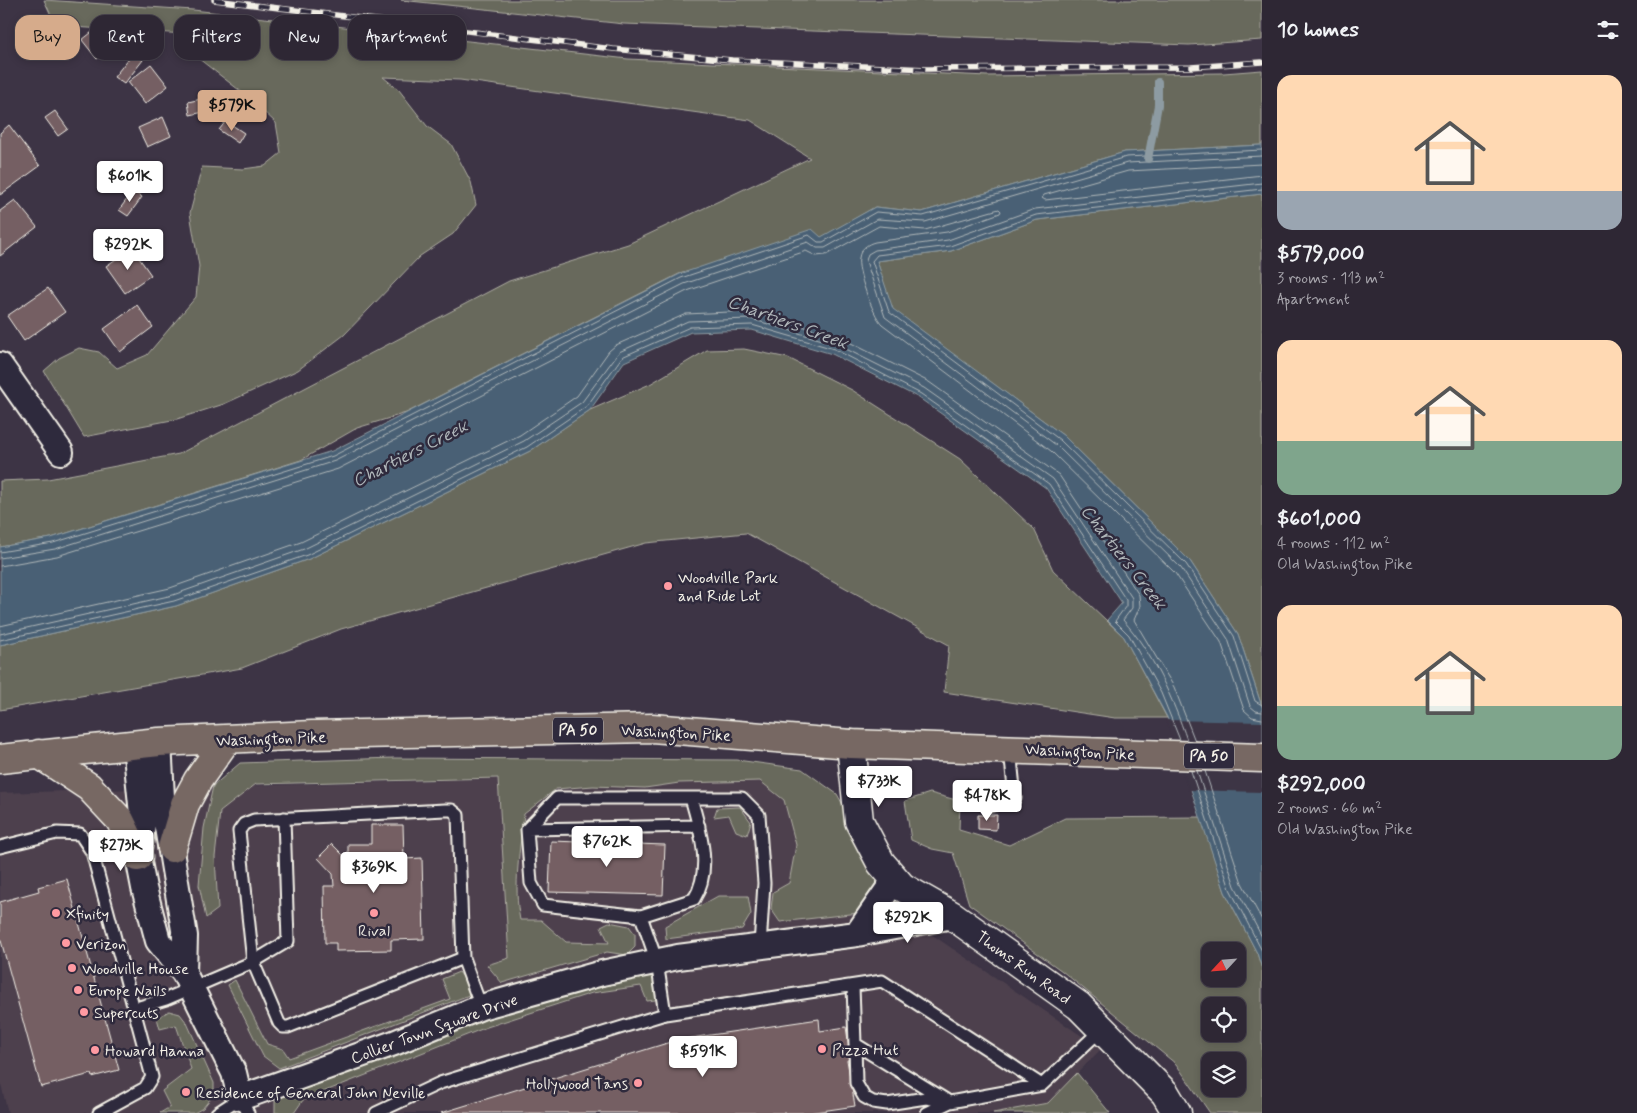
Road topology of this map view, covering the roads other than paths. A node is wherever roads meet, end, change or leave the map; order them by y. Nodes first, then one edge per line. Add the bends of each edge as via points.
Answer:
1 (0, 365) edge
2 (61, 452) dead end
3 (227, 739) junction
4 (147, 744) junction
5 (851, 744) junction
6 (1010, 747) junction
7 (39, 754) junction
8 (1262, 758) edge
9 (0, 759) edge
10 (691, 798) junction
11 (989, 806) dead end
12 (284, 818) junction
13 (699, 826) junction
14 (528, 830) junction
15 (0, 847) edge
16 (172, 848) junction
17 (138, 857) junction
18 (895, 879) junction
19 (642, 916) junction
20 (953, 916) junction
21 (857, 934) junction
22 (760, 946) junction
23 (463, 958) junction
24 (253, 962) junction
25 (657, 962) junction
26 (188, 981) junction
27 (853, 986) junction
28 (481, 1007) junction
29 (133, 1009) junction
30 (665, 1014) junction
31 (1102, 1029) junction
32 (855, 1044) junction
33 (1042, 1085) junction
34 (950, 1102) junction
35 (244, 1106) edge
36 (99, 1113) edge
37 (217, 1113) edge
38 (376, 1113) edge
39 (927, 1113) edge
40 (1177, 1113) edge

1 - 2 street
3 - 4 main road, Washington Pike / PA 50
3 - 5 main road, Washington Pike / PA 50 via 652,728
3 - 16 main road via 185,804
4 - 7 main road, Washington Pike / PA 50
4 - 16 street
4 - 17 street
5 - 6 main road, Washington Pike / PA 50
5 - 18 street, Thoms Run Road via 859,821 881,863
6 - 8 main road, Washington Pike / PA 50
6 - 11 lane via 1015,798
7 - 9 main road, Washington Pike / PA 50
7 - 17 main road via 89,786 120,820
10 - 13 lane
10 - 14 lane via 557,798
10 - 22 lane via 742,798 759,815 764,883
12 - 23 lane via 452,810 458,816
12 - 24 lane via 288,941
12 - 24 lane via 254,820 244,824 239,831
13 - 14 lane
13 - 19 lane via 703,839 701,888 694,900
14 - 19 lane via 531,883 543,905
15 - 29 lane via 57,833 80,834 92,852
16 - 26 street
17 - 26 street via 158,941
18 - 20 street, Thoms Run Road via 902,887
18 - 21 street
19 - 25 lane
20 - 21 street, Collier Town Square Drive
20 - 31 street, Thoms Run Road via 1079,1006
21 - 22 street, Collier Town Square Drive
22 - 25 street, Collier Town Square Drive
23 - 24 lane via 288,1027 279,1023
23 - 28 lane
24 - 26 lane
25 - 28 street, Collier Town Square Drive via 602,973
25 - 30 lane
26 - 29 lane
26 - 35 street via 234,1072
27 - 30 lane
27 - 32 lane
27 - 33 lane via 882,981
28 - 35 street, Collier Town Square Drive
29 - 36 lane via 152,1077 145,1088
30 - 38 lane via 440,1083
31 - 33 lane
31 - 40 street, Thoms Run Road via 1165,1094
32 - 34 lane
32 - 34 lane via 856,1083 864,1097 887,1104 926,1098
33 - 34 lane
34 - 39 lane
35 - 37 lane

